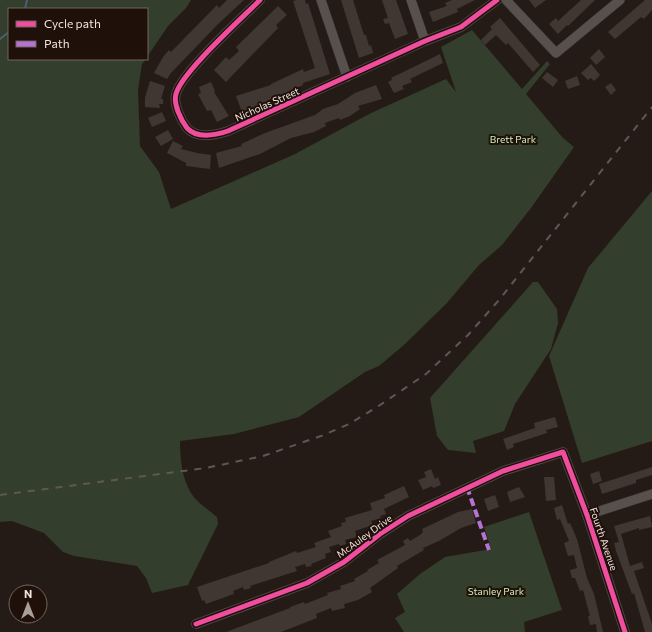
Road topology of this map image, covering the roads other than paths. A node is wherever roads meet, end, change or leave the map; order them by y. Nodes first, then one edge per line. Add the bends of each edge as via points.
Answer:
1 (260, 0) edge
2 (321, 0) edge
3 (411, 0) edge
4 (497, 0) edge
5 (506, 0) edge
6 (620, 0) edge
7 (425, 41) junction
8 (347, 77) junction
9 (563, 452) joint
10 (652, 494) edge
11 (586, 515) junction
12 (196, 624) dead end
13 (625, 632) edge

1 - 8 street, Nicholas Street via 180,83 175,95 176,105 181,119 189,129 215,136
2 - 8 street
3 - 7 street
4 - 7 street, Nicholas Street via 461,27
5 - 6 street via 556,54
7 - 8 street, Nicholas Street
9 - 11 street, Fourth Avenue
9 - 12 street, McAuley Drive via 503,472 408,516 344,562 307,583
10 - 11 street
11 - 13 street, Fourth Avenue

